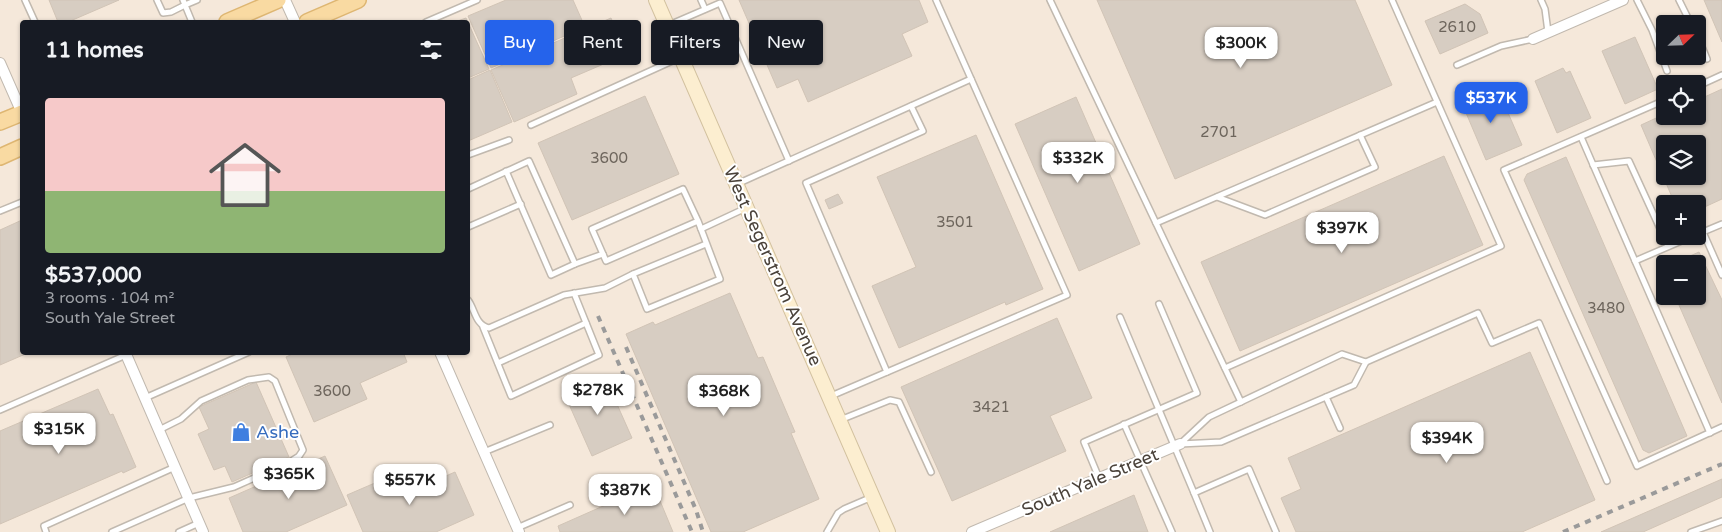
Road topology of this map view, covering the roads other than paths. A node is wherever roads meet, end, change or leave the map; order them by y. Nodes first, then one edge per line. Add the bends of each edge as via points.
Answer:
1 (25, 0) edge
2 (157, 0) edge
3 (197, 0) edge
4 (278, 0) edge
5 (285, 0) edge
6 (358, 0) edge
7 (477, 0) edge
8 (656, 0) edge
9 (701, 0) edge
10 (936, 0) edge
11 (1050, 0) edge
12 (1392, 0) edge
13 (1541, 0) edge
14 (1623, 0) edge
15 (1636, 0) edge
16 (1680, 0) edge
17 (184, 3) edge
18 (705, 9) junction
19 (1687, 15) edge
20 (33, 20) edge
21 (191, 20) edge
22 (232, 20) edge
23 (294, 20) edge
24 (312, 20) edge
25 (431, 20) edge
26 (665, 20) edge
27 (681, 20) edge
28 (1549, 32) junction
29 (1533, 39) joint
30 (0, 62) edge
31 (663, 65) edge
32 (685, 65) edge
33 (1457, 65) dead end
34 (1666, 71) dead end
35 (1722, 75) edge
36 (971, 79) junction
37 (1706, 82) edge
38 (1437, 102) junction
39 (1656, 104) edge
40 (911, 106) junction
41 (20, 108) edge
42 (20, 114) edge
43 (0, 122) edge
44 (531, 125) dead end
45 (1360, 135) junction
46 (1581, 137) junction
47 (508, 140) dead end
48 (20, 148) edge
49 (470, 154) edge
50 (0, 157) edge
51 (789, 161) junction
52 (1593, 165) junction
53 (506, 171) junction
54 (737, 184) junction
55 (470, 187) edge
56 (1216, 197) junction
57 (20, 203) edge
58 (520, 204) junction
59 (747, 208) junction
60 (0, 212) edge
61 (698, 222) junction
62 (1156, 223) junction
63 (1722, 224) edge
64 (470, 226) edge
65 (701, 230) junction
66 (1706, 231) edge
67 (1706, 237) edge
68 (706, 244) junction
69 (1668, 246) joint
70 (603, 254) junction
71 (1635, 261) junction
72 (575, 264) junction
73 (633, 274) junction
74 (1722, 276) edge
75 (574, 293) junction
76 (470, 304) edge
77 (1159, 304) dead end
78 (1120, 317) dead end
79 (586, 323) junction
80 (484, 327) junction
81 (123, 355) edge
82 (125, 355) edge
83 (242, 355) edge
84 (441, 355) edge
85 (1366, 362) junction
86 (498, 363) junction
87 (1225, 368) junction
88 (887, 372) junction
89 (829, 396) junction
90 (1326, 397) junction
91 (145, 398) junction
92 (1241, 402) junction
93 (1159, 409) junction
94 (0, 410) edge
95 (840, 420) junction
96 (550, 424) dead end
97 (1124, 424) junction
98 (1722, 427) edge
99 (1340, 428) dead end
100 (159, 430) junction
101 (1710, 432) junction
102 (1177, 445) junction
103 (484, 453) junction
104 (1140, 461) junction
105 (175, 467) junction
106 (931, 472) dead end
107 (1100, 478) junction
108 (1607, 481) dead end
109 (1194, 492) junction
110 (873, 497) junction
111 (189, 498) junction
112 (570, 504) dead end
113 (1722, 521) edge
114 (201, 528) edge
115 (518, 530) edge
116 (46, 532) edge
117 (112, 532) edge
118 (178, 532) edge
119 (827, 532) edge
120 (888, 532) edge
121 (972, 532) edge
122 (1172, 532) edge
123 (1210, 532) edge
124 (1276, 532) edge
125 (1691, 532) edge

1 - 20 lane
2 - 17 lane via 163,13
3 - 17 lane
4 - 22 main road
5 - 23 street
6 - 24 main road
7 - 25 lane
8 - 26 main road, West Segerstrom Avenue
9 - 18 lane
10 - 36 lane
11 - 62 lane
12 - 38 lane
13 - 28 lane
14 - 28 street
15 - 34 lane via 1652,30
16 - 19 lane
17 - 21 lane
18 - 27 lane
18 - 51 lane via 720,3
28 - 29 street
29 - 33 lane via 1501,46
30 - 41 street
31 - 44 lane
32 - 54 main road, West Segerstrom Avenue
35 - 37 lane
36 - 40 lane
36 - 88 lane via 1067,295
38 - 45 lane
38 - 87 lane via 1501,246
39 - 46 lane
40 - 51 lane
40 - 88 lane via 923,131 806,183
42 - 43 main road
45 - 56 lane
45 - 56 lane via 1375,167 1265,215
46 - 52 lane
46 - 101 lane via 1504,170 1637,466
47 - 49 lane
48 - 50 main road
51 - 54 lane
52 - 69 lane via 1629,161
52 - 71 lane
53 - 55 lane
53 - 58 lane
53 - 72 lane via 529,160
54 - 59 main road, West Segerstrom Avenue
56 - 62 lane
57 - 60 lane
58 - 64 lane
58 - 72 lane via 551,275
59 - 65 lane
59 - 89 main road, West Segerstrom Avenue
61 - 65 lane
61 - 70 lane via 606,261
61 - 70 lane via 683,189 592,229
62 - 87 lane
63 - 66 lane
65 - 68 lane
67 - 74 lane
68 - 73 lane
68 - 73 lane via 720,279 648,309
69 - 71 lane
70 - 72 lane
71 - 101 lane
73 - 75 lane via 605,288
75 - 79 lane
75 - 80 lane
76 - 80 lane
77 - 93 lane via 1197,393
78 - 93 lane
79 - 86 lane
79 - 86 lane via 599,355 511,396
80 - 86 lane
81 - 94 lane
82 - 91 street
83 - 91 lane
84 - 103 street
85 - 90 lane via 1354,385
85 - 92 lane via 1342,354
85 - 108 lane via 1478,313 1492,343 1538,323
87 - 92 lane
88 - 89 lane
89 - 95 main road, West Segerstrom Avenue
90 - 99 lane
90 - 102 lane via 1221,442
91 - 100 street
92 - 102 lane via 1209,417
93 - 97 lane
93 - 102 lane
95 - 106 lane via 890,400 899,402
95 - 110 main road, West Segerstrom Avenue
96 - 103 lane
97 - 104 lane
97 - 107 lane via 1084,442
98 - 101 lane
100 - 105 street
100 - 111 lane via 181,419 201,401 248,380 269,377 276,381 303,450 299,456 234,487
102 - 104 street, South Yale Street
102 - 109 lane
103 - 115 street
104 - 107 street, South Yale Street
104 - 122 lane
105 - 111 street
105 - 116 lane via 44,526
107 - 121 street, South Yale Street
109 - 123 lane
109 - 124 lane via 1249,469
110 - 119 lane via 838,513
110 - 120 main road, West Segerstrom Avenue
111 - 114 street
111 - 117 lane
112 - 115 lane
113 - 125 lane
114 - 118 lane

